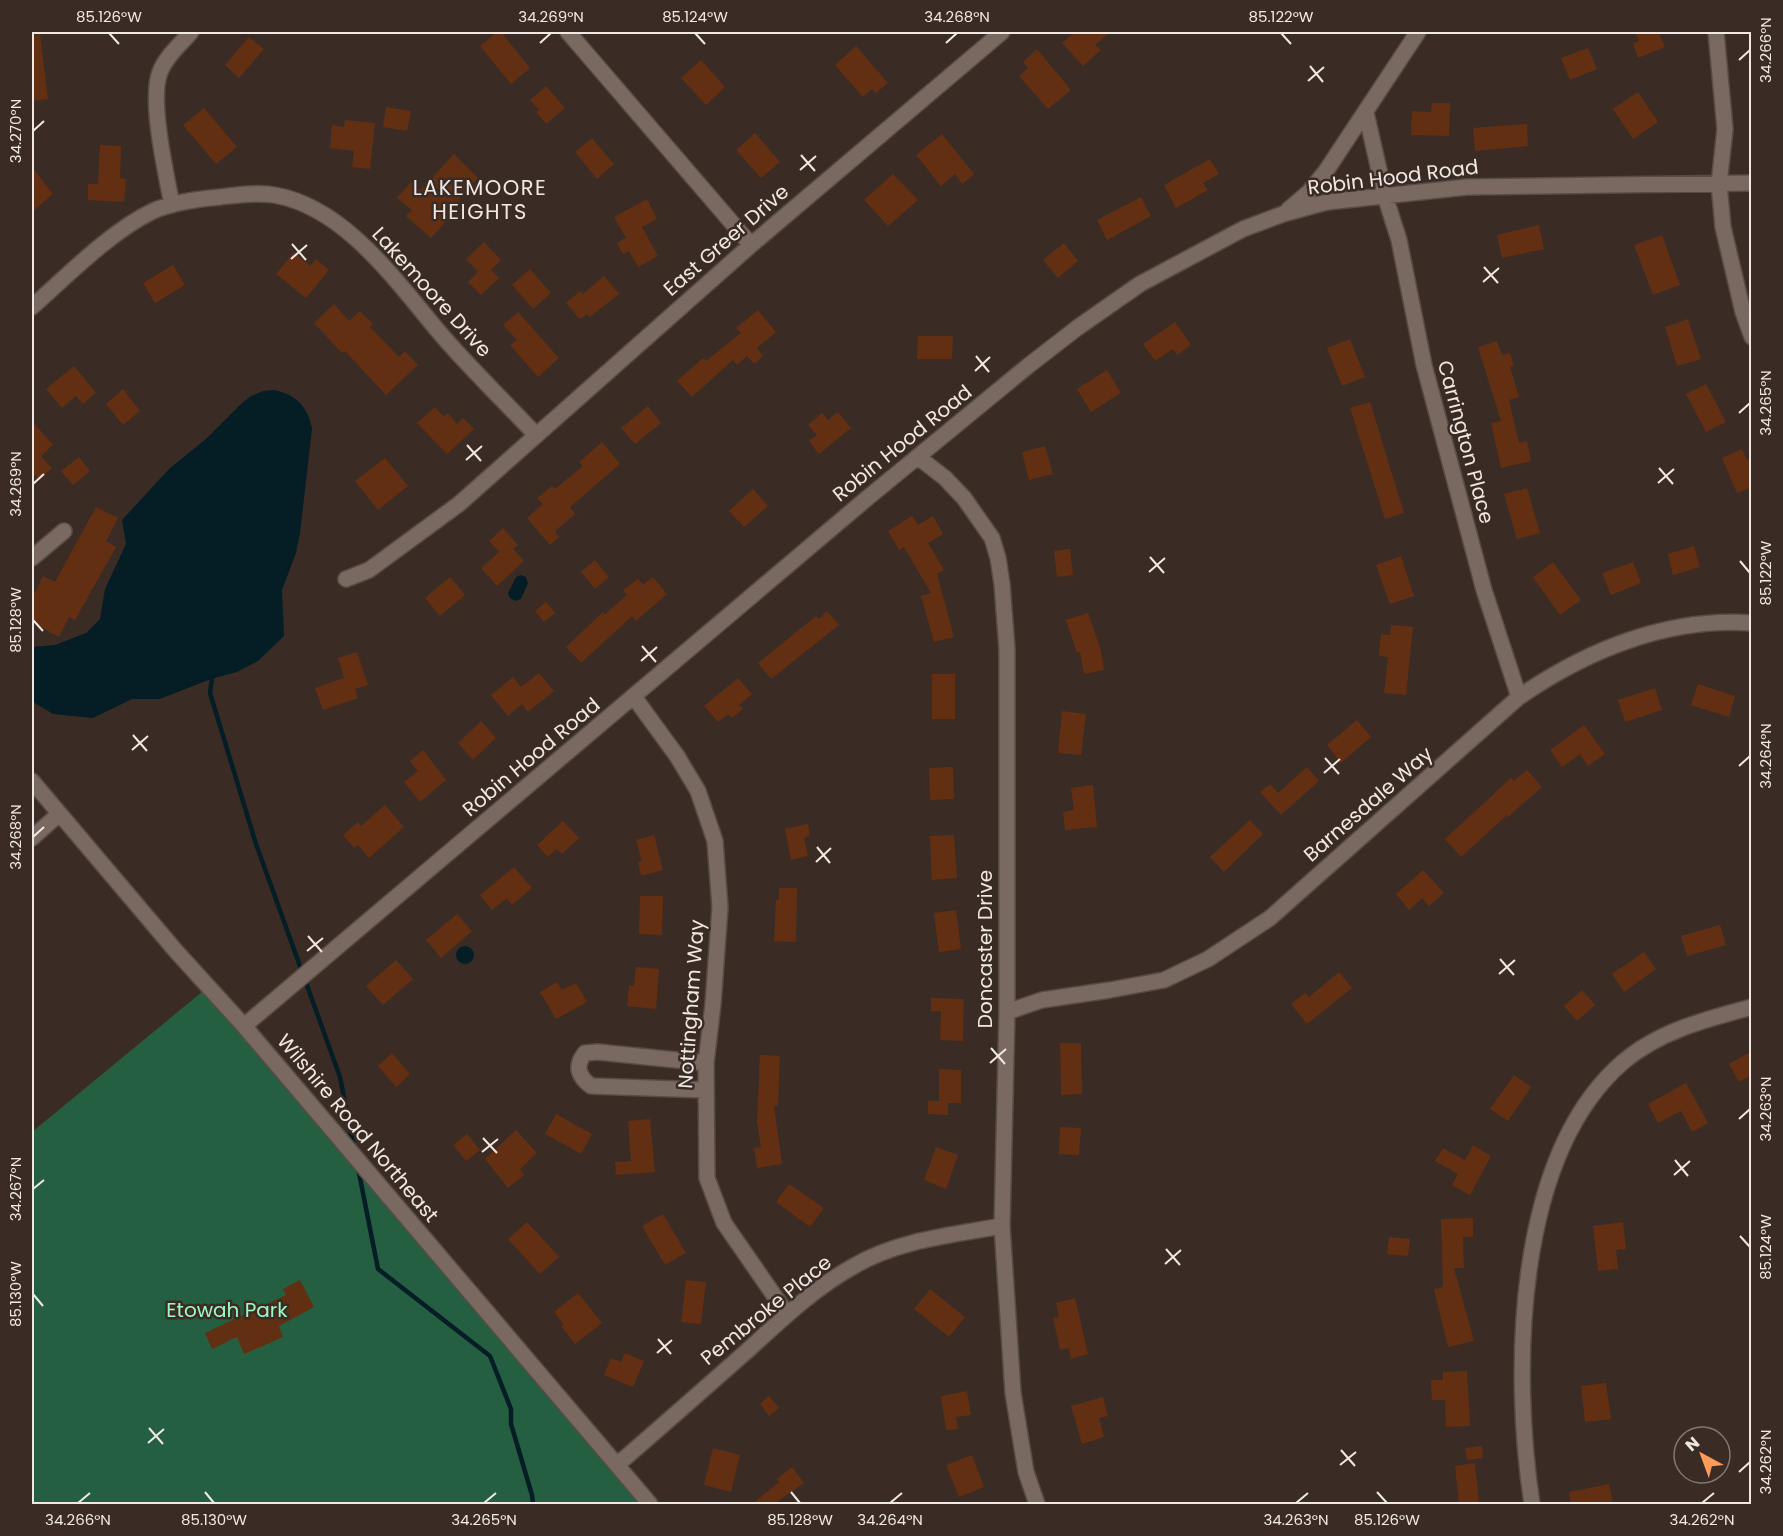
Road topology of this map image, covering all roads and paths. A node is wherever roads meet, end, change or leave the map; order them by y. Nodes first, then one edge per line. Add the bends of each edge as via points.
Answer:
1 (192, 32) edge
2 (568, 32) edge
3 (1001, 32) edge
4 (1418, 32) edge
5 (1716, 32) edge
6 (1366, 113) junction
7 (1752, 183) edge
8 (1719, 184) junction
9 (1384, 196) junction
10 (171, 205) junction
11 (1283, 214) junction
12 (752, 245) junction
13 (32, 307) edge
14 (1752, 337) edge
15 (536, 435) junction
16 (918, 457) junction
17 (64, 531) dead end
18 (32, 558) edge
19 (346, 579) dead end
20 (1752, 623) edge
21 (634, 697) junction
22 (1519, 697) junction
23 (32, 781) edge
24 (59, 814) junction
25 (32, 838) edge
26 (1752, 1007) edge
27 (1007, 1012) junction
28 (244, 1026) junction
29 (706, 1063) junction
30 (705, 1090) junction
31 (1002, 1226) junction
32 (788, 1314) junction
33 (617, 1465) junction
34 (650, 1504) edge
35 (1037, 1504) edge
36 (1533, 1504) edge

1 - 10 street via 170,56 157,86
2 - 12 street
3 - 12 street, East Greer Drive
4 - 6 street
5 - 8 street via 1725,129
6 - 9 street, Carrington Place
6 - 11 street via 1309,192
7 - 8 street, Robin Hood Road
8 - 9 street, Robin Hood Road via 1467,187
8 - 14 street via 1723,226
9 - 11 street, Robin Hood Road via 1327,202
9 - 22 street, Carrington Place via 1399,240 1424,365 1484,590
10 - 13 street, Lakemoore Drive via 153,211 112,238
10 - 15 street, Lakemoore Drive via 197,199 274,195 307,206 340,226 369,250
11 - 16 street, Robin Hood Road via 1244,229 1140,284 1028,366
12 - 15 street, East Greer Drive
15 - 19 street, East Greer Drive via 459,504 369,570
16 - 21 street, Robin Hood Road
16 - 27 street, Doncaster Drive via 964,498 992,538 998,558 1007,649
17 - 18 street
20 - 22 street, Barnesdale Way via 1730,622 1648,633 1554,674
21 - 28 street, Robin Hood Road
21 - 29 street, Nottingham Way via 671,746 698,791 715,841 720,907
22 - 27 street, Barnesdale Way via 1270,918 1208,959 1164,980 1042,1000
23 - 24 street, Wilshire Road Northeast
24 - 25 street
24 - 28 street, Wilshire Road Northeast
26 - 36 street via 1669,1034 1622,1063 1589,1099 1551,1174 1538,1216 1524,1334 1526,1462
27 - 31 street, Doncaster Drive
28 - 33 street, Wilshire Road Northeast
29 - 30 street, Nottingham Way
29 - 30 street via 598,1052 585,1053 579,1060 578,1072 591,1086
30 - 32 street, Nottingham Way via 707,1178 713,1196 735,1241
31 - 32 street, Pembroke Place via 927,1239 882,1253 847,1270
31 - 35 street, Doncaster Drive via 1013,1393 1026,1472
32 - 33 street, Pembroke Place
33 - 34 street, Wilshire Road Northeast

